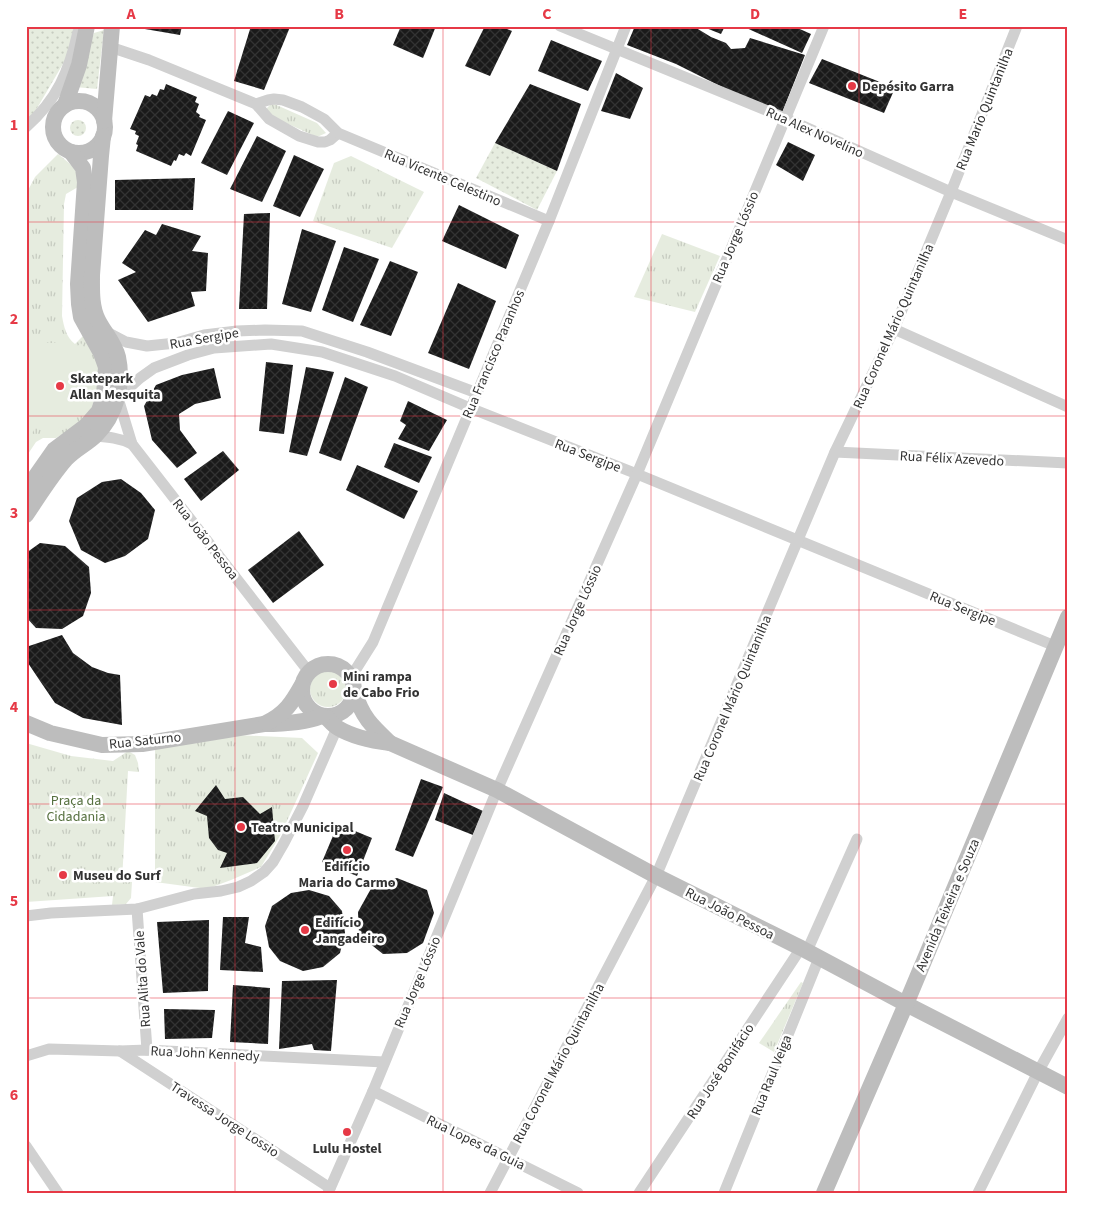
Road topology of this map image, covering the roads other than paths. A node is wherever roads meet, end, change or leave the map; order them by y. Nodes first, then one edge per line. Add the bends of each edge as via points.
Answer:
1 (79, 26) edge
2 (88, 26) edge
3 (112, 26) edge
4 (560, 26) edge
5 (626, 26) edge
6 (824, 26) edge
7 (1017, 26) edge
8 (110, 47) junction
9 (617, 49) junction
10 (256, 104) junction
11 (65, 105) junction
12 (785, 118) junction
13 (26, 127) edge
14 (104, 129) junction
15 (338, 133) junction
16 (72, 152) junction
17 (951, 192) junction
18 (549, 221) junction
19 (1068, 240) edge
20 (894, 329) junction
21 (104, 330) junction
22 (302, 331) junction
23 (300, 349) junction
24 (477, 393) junction
25 (118, 398) junction
26 (470, 408) junction
27 (1068, 408) edge
28 (95, 436) junction
29 (132, 444) junction
30 (835, 452) junction
31 (1068, 464) edge
32 (637, 474) junction
33 (26, 490) edge
34 (26, 515) edge
35 (798, 540) junction
36 (1068, 617) edge
37 (1055, 646) junction
38 (305, 678) junction
39 (353, 685) junction
40 (328, 720) junction
41 (27, 723) edge
42 (264, 724) junction
43 (390, 743) junction
44 (497, 790) junction
45 (857, 839) dead end
46 (656, 876) junction
47 (137, 909) junction
48 (26, 916) edge
49 (809, 953) junction
50 (906, 1004) junction
51 (1068, 1018) edge
52 (147, 1050) junction
53 (120, 1052) junction
54 (26, 1056) edge
55 (384, 1062) junction
56 (1038, 1072) junction
57 (1068, 1087) edge
58 (373, 1091) junction
59 (26, 1146) edge
60 (508, 1157) junction
61 (329, 1190) edge
62 (58, 1193) edge
63 (490, 1193) edge
64 (578, 1193) edge
65 (640, 1193) edge
66 (724, 1193) edge
67 (824, 1193) edge
68 (978, 1193) edge

1 - 13 street via 72,55 55,94
2 - 11 street
3 - 8 street
4 - 9 street, Rua Alex Novelino
5 - 9 street, Rua Francisco Paranhos
6 - 12 street, Rua Jorge Lóssio
7 - 17 street, Rua Mario Quintanilha
8 - 10 street
8 - 14 street
9 - 12 street, Rua Alex Novelino
9 - 18 street, Rua Francisco Paranhos
10 - 15 street, Rua Vicente Celestino via 283,100 324,119
10 - 15 street via 269,119 310,140 325,142
11 - 14 street via 78,100 92,104 102,114
11 - 16 street via 55,115 52,128 60,146
12 - 17 street, Rua Alex Novelino
12 - 32 street, Rua Jorge Lóssio
14 - 16 street via 96,146
14 - 21 street via 92,290 97,318
15 - 18 street, Rua Vicente Celestino
16 - 33 street via 83,168 85,182 79,304 81,316 106,368 104,396 99,411 86,426 54,450
17 - 19 street, Rua Alex Novelino
17 - 20 street, Rua Coronel Mário Quintanilha
18 - 24 street, Rua Francisco Paranhos
20 - 27 street
20 - 30 street, Rua Coronel Mário Quintanilha
21 - 22 street, Rua Sergipe via 126,342 147,346 176,344 204,335 238,331
21 - 25 street via 118,356
22 - 23 street
22 - 24 street, Rua Sergipe
23 - 25 street, Rua Sergipe via 271,344 214,348 188,355 154,368
23 - 26 street, Rua Sergipe via 322,352 395,376
24 - 26 street, Rua Francisco Paranhos
25 - 28 street via 104,426
25 - 29 street, Rua João Pessoa
26 - 32 street, Rua Sergipe
26 - 39 street, Rua Francisco Paranhos
28 - 29 street via 117,438
28 - 34 street via 60,466
29 - 38 street, Rua João Pessoa
30 - 31 street, Rua Félix Azevedo
30 - 35 street, Rua Coronel Mário Quintanilha
32 - 35 street, Rua Sergipe
32 - 44 street, Rua Jorge Lóssio
35 - 37 street, Rua Sergipe
35 - 46 street, Rua Coronel Mário Quintanilha
36 - 37 street, Avenida Teixeira e Souza
37 - 50 street, Avenida Teixeira e Souza
38 - 39 street via 315,667 331,664 346,670
38 - 40 street via 303,698 306,704
38 - 42 street, Rua Saturno via 286,710
39 - 40 street via 348,708
39 - 43 street, Rua João Pessoa via 364,715
40 - 42 street, Rua Saturno
40 - 43 street, Rua João Pessoa via 365,739
40 - 47 street via 294,825 264,872 238,887 194,894
41 - 42 street, Rua Saturno via 102,745 142,744
43 - 44 street, Rua João Pessoa
44 - 46 street, Rua João Pessoa
44 - 55 street, Rua Jorge Lóssio
45 - 49 street
46 - 49 street, Rua João Pessoa
46 - 60 street, Rua Coronel Mário Quintanilha
47 - 48 street
47 - 52 street, Rua Alita do Vale
49 - 50 street, Rua João Pessoa
49 - 65 street, Rua José Bonifácio
49 - 66 street, Rua Raul Veiga
50 - 56 street, Rua João Pessoa
50 - 67 street, Avenida Teixeira e Souza
51 - 56 street
52 - 53 street, Rua John Kennedy
52 - 55 street, Rua John Kennedy
53 - 54 street, Rua John Kennedy via 49,1049
53 - 61 street, Travessa Jorge Lossio
55 - 58 street, Rua Jorge Lóssio
56 - 57 street, Rua João Pessoa
56 - 68 street
58 - 60 street, Rua Lopes da Guia
58 - 61 street, Rua Jorge Lóssio
59 - 62 street
60 - 63 street, Rua Coronel Mário Quintanilha
60 - 64 street, Rua Lopes da Guia

